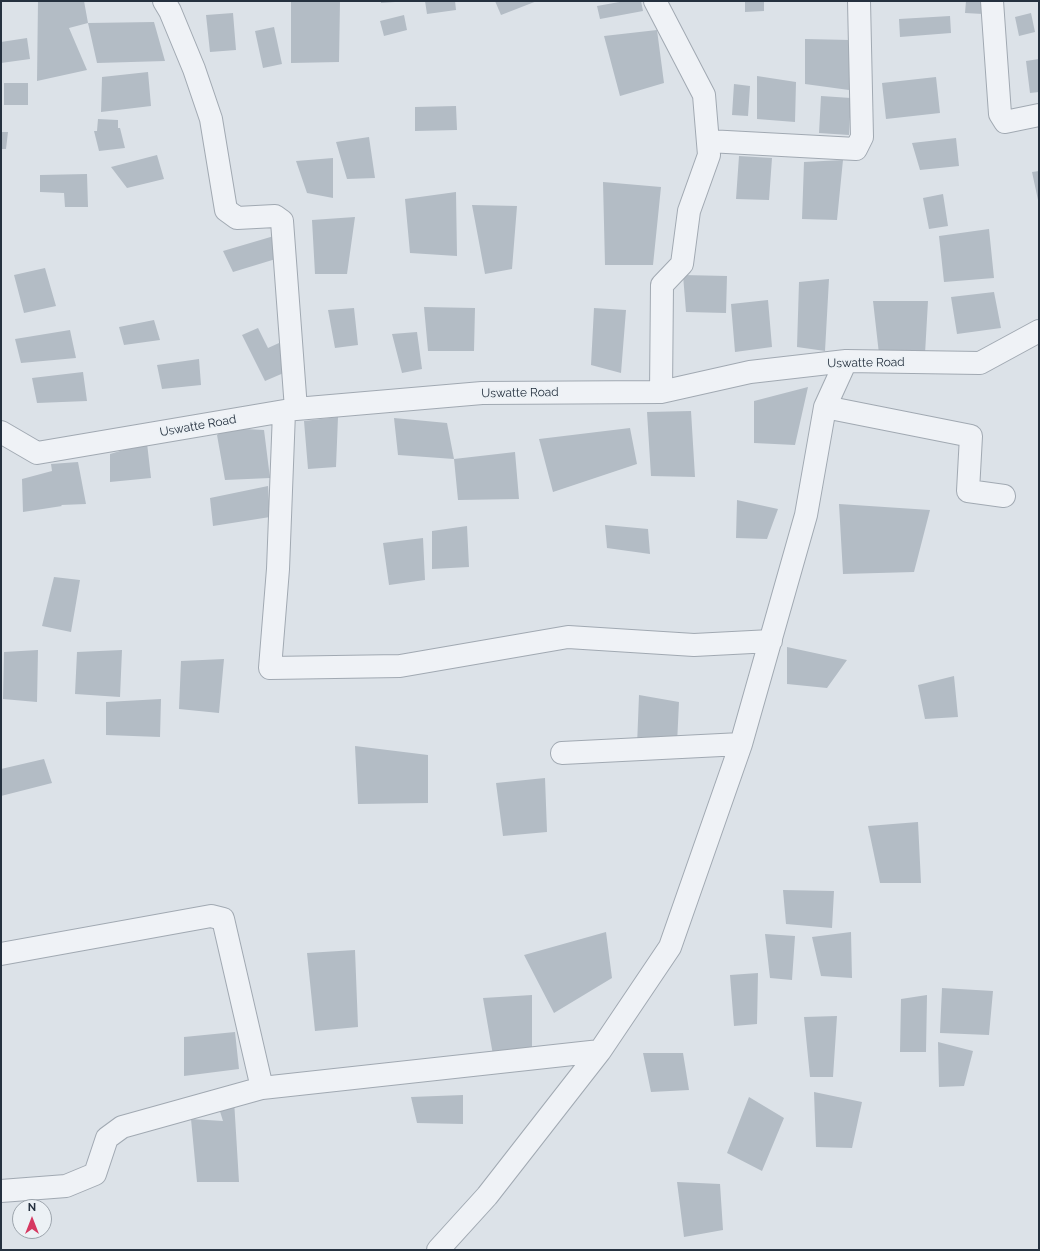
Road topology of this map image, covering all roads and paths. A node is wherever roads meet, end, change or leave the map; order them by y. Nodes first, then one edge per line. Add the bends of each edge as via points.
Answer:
1 (164, 1) edge
2 (655, 1) edge
3 (859, 1) edge
4 (992, 1) edge
5 (1039, 115) edge
6 (708, 141) junction
7 (1039, 331) edge
8 (846, 361) junction
9 (661, 392) junction
10 (825, 407) junction
11 (290, 410) junction
12 (1, 432) edge
13 (1004, 496) dead end
14 (771, 641) junction
15 (741, 744) junction
16 (562, 753) dead end
17 (1, 954) edge
18 (600, 1051) junction
19 (262, 1088) junction
20 (1, 1191) edge
21 (438, 1250) edge

1 - 11 street via 194,69 210,119 226,210 237,218 275,216 282,221
2 - 6 street via 704,95
3 - 6 street via 862,137 856,149
4 - 5 street via 1000,114 1005,122
6 - 9 street via 709,155 689,211 682,264 662,285
7 - 8 street, Uswatte Road via 980,363
8 - 9 street, Uswatte Road via 750,372
8 - 10 street
9 - 11 street, Uswatte Road via 482,393
10 - 13 street via 971,436 968,490
10 - 14 street via 806,515
11 - 12 street, Uswatte Road via 37,453
11 - 14 street via 270,668 400,666 568,637 694,645
14 - 15 street
15 - 16 street
15 - 18 street via 670,947
17 - 19 street via 210,916 223,919
18 - 19 street
18 - 21 street via 487,1196
19 - 20 street via 122,1127 107,1138 95,1174 66,1186

